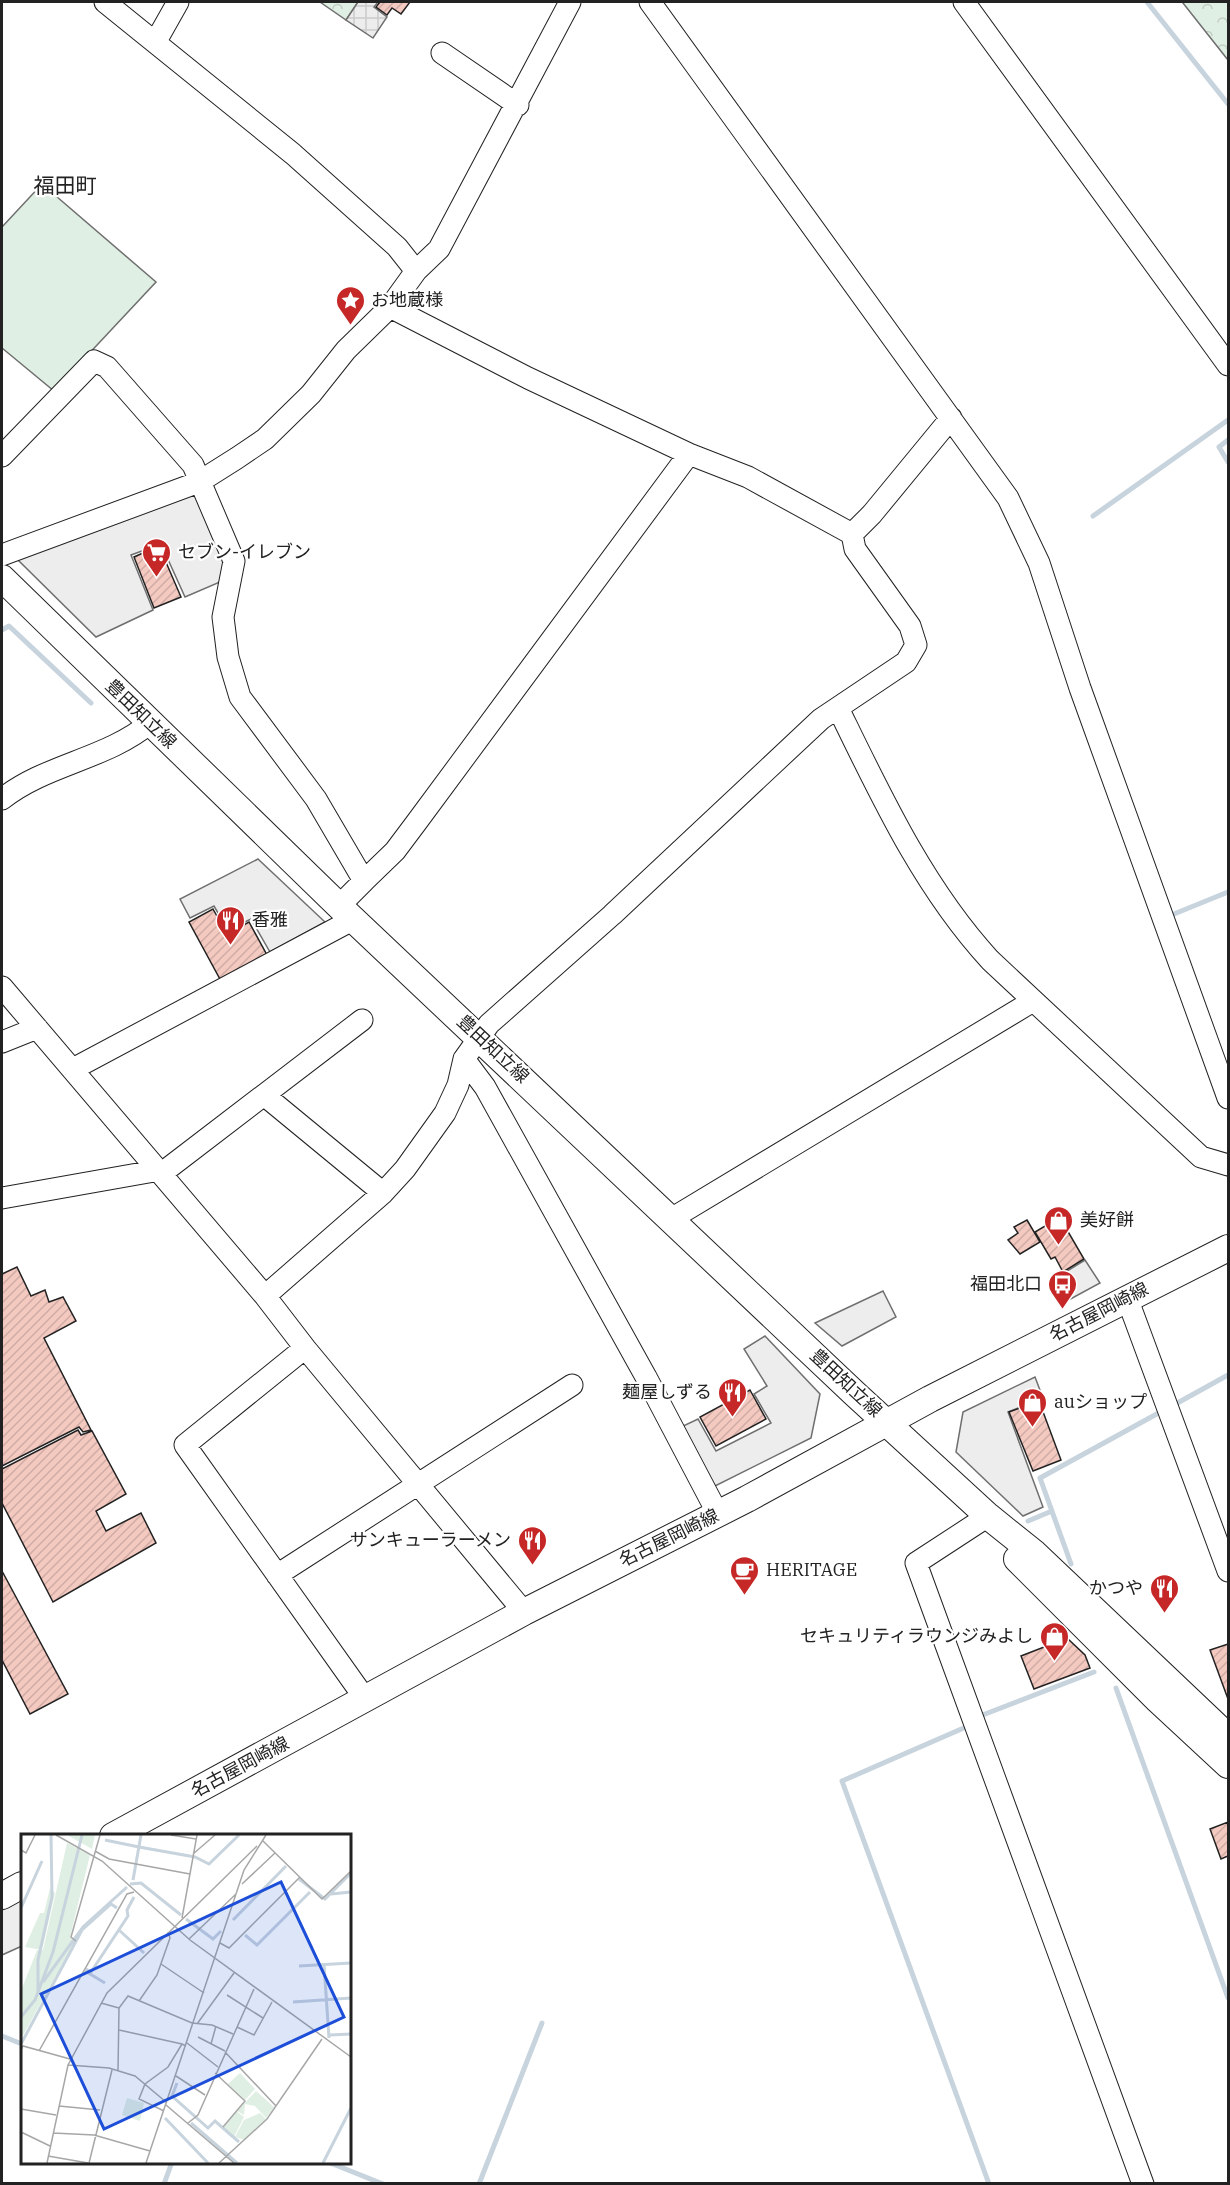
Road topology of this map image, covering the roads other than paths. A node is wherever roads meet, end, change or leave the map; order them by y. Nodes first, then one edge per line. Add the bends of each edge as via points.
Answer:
1 (105, 2) edge
2 (178, 2) edge
3 (570, 2) edge
4 (650, 2) edge
5 (964, 2) edge
6 (156, 41) junction
7 (442, 52) dead end
8 (518, 105) junction
9 (416, 271) junction
10 (390, 307) junction
11 (1228, 365) edge
12 (951, 417) junction
13 (689, 454) junction
14 (2, 456) edge
15 (199, 482) junction
16 (852, 534) junction
17 (2, 555) edge
18 (2, 578) edge
19 (838, 708) junction
20 (150, 723) junction
21 (2, 799) edge
22 (364, 881) junction
23 (347, 912) junction
24 (2, 987) edge
25 (1033, 1001) junction
26 (362, 1020) dead end
27 (37, 1028) junction
28 (479, 1036) junction
29 (2, 1042) edge
30 (464, 1059) junction
31 (73, 1069) junction
32 (264, 1095) junction
33 (1228, 1098) edge
34 (1228, 1165) edge
35 (161, 1172) junction
36 (383, 1193) junction
37 (2, 1198) edge
38 (671, 1219) junction
39 (1228, 1248) edge
40 (265, 1296) junction
41 (1127, 1298) junction
42 (305, 1348) junction
43 (572, 1385) dead end
44 (889, 1422) junction
45 (418, 1485) junction
46 (718, 1514) junction
47 (988, 1516) junction
48 (1228, 1571) edge
49 (277, 1575) junction
50 (524, 1612) junction
51 (366, 1700) junction
52 (1228, 1737) edge
53 (1228, 1765) edge
54 (117, 1834) edge
55 (21, 1886) edge
56 (2, 1896) edge
57 (1143, 2184) edge

1 - 6 street
2 - 6 street
3 - 8 street
4 - 12 street
5 - 11 street
6 - 9 street via 297,158 397,247
7 - 8 street
8 - 9 street via 439,249
9 - 10 street
10 - 13 street via 467,349
10 - 15 street via 345,350 311,394 265,439
12 - 16 street
12 - 33 street via 1008,498 1039,563
13 - 16 street via 748,477
13 - 22 street via 428,808
14 - 15 street via 94,362 107,367 194,465
15 - 17 street
15 - 22 street via 234,561 223,617 228,657 240,697 316,799
16 - 19 street via 855,549 910,626 916,645 906,662
18 - 20 main road, 豊田知立線
19 - 25 street via 906,841 939,895 966,935
19 - 28 street via 821,719
20 - 21 street via 131,739 18,786
20 - 23 main road, 豊田知立線
22 - 23 street
23 - 28 main road, 豊田知立線
23 - 31 street
24 - 27 street
25 - 34 street via 1201,1157
25 - 38 street
26 - 32 street
27 - 29 street
27 - 31 street
28 - 30 street
28 - 38 main road, 豊田知立線
30 - 36 street via 445,1113 428,1140
30 - 46 street via 485,1087
31 - 35 street
32 - 35 street
32 - 36 street
35 - 37 street
35 - 40 street
36 - 40 street
38 - 44 main road, 豊田知立線
39 - 41 main road, 名古屋岡崎線
40 - 42 street
41 - 44 main road, 名古屋岡崎線
41 - 48 street
42 - 45 street
42 - 49 street via 185,1445
43 - 45 street
44 - 46 main road, 名古屋岡崎線
44 - 47 main road, 豊田知立線
45 - 49 street
45 - 50 street
46 - 50 main road, 名古屋岡崎線
47 - 52 main road, 豊田知立線 via 1034,1553
47 - 53 main road, 豊田知立線 via 1019,1563
47 - 57 street via 916,1563
49 - 51 street
50 - 51 main road, 名古屋岡崎線
51 - 54 main road, 名古屋岡崎線
55 - 56 main road

